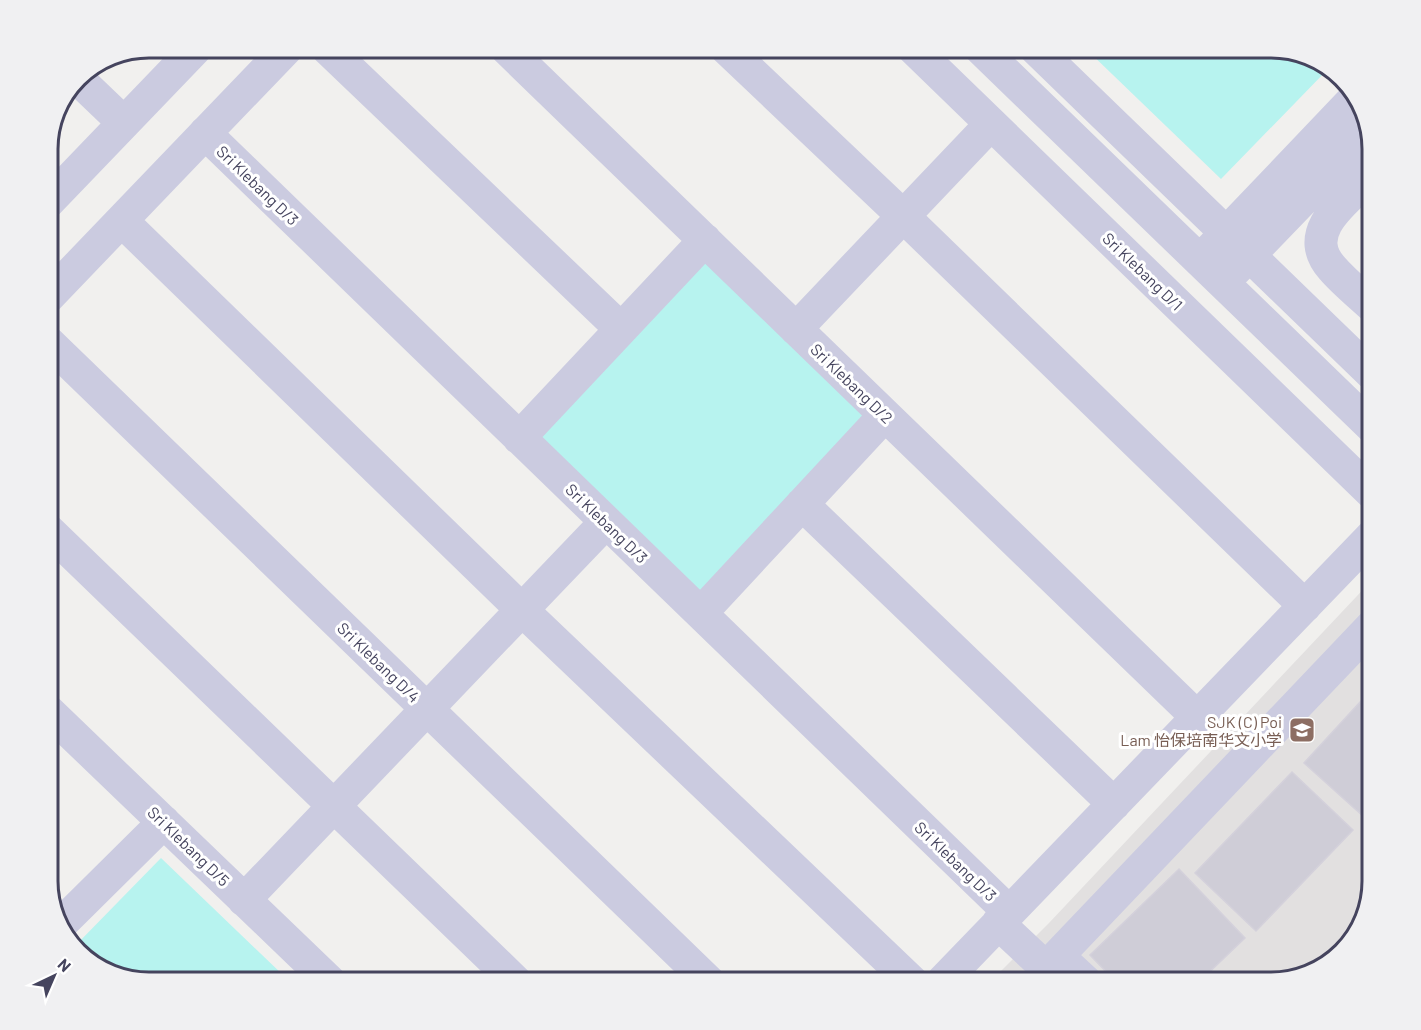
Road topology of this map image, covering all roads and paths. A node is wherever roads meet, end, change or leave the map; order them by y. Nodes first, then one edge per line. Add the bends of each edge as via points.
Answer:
1 (185, 59) edge
2 (276, 59) edge
3 (339, 59) edge
4 (517, 59) edge
5 (738, 59) edge
6 (924, 59) edge
7 (991, 59) edge
8 (1046, 59) edge
9 (85, 85) edge
10 (1350, 104) edge
11 (124, 123) junction
12 (991, 124) junction
13 (205, 133) junction
14 (1362, 137) edge
15 (1362, 185) edge
16 (59, 191) edge
17 (903, 216) junction
18 (122, 221) junction
19 (705, 240) junction
20 (1238, 244) junction
21 (1200, 261) junction
22 (1224, 283) junction
23 (59, 286) edge
24 (1362, 297) edge
25 (621, 329) junction
26 (796, 329) junction
27 (59, 353) edge
28 (1362, 364) edge
29 (885, 415) junction
30 (1362, 417) edge
31 (519, 438) junction
32 (1362, 483) edge
33 (802, 504) junction
34 (606, 522) junction
35 (59, 541) edge
36 (1362, 547) edge
37 (1305, 606) junction
38 (522, 610) junction
39 (701, 613) junction
40 (1362, 637) edge
41 (427, 709) junction
42 (1197, 717) junction
43 (59, 722) edge
44 (1114, 804) junction
45 (334, 806) junction
46 (164, 822) junction
47 (244, 900) junction
48 (65, 913) edge
49 (1004, 918) junction
50 (1046, 969) edge
51 (310, 972) edge
52 (506, 972) edge
53 (699, 972) edge
54 (902, 972) edge
55 (952, 972) edge

1 - 11 street
2 - 13 street
3 - 25 street
4 - 19 street, Sri Klebang D/2
5 - 17 street
6 - 12 street, Sri Klebang D/1
7 - 21 street
8 - 20 street
9 - 11 street
10 - 20 street
11 - 16 street
12 - 17 street
12 - 32 street, Sri Klebang D/1
13 - 18 street
13 - 31 street, Sri Klebang D/3
14 - 20 street
15 - 24 street via 1330,217 1319,240 1322,255 1331,268
17 - 26 street
17 - 37 street
18 - 23 street
18 - 38 street
19 - 25 street
19 - 26 street, Sri Klebang D/2
20 - 21 street
20 - 22 street
20 - 28 street
21 - 22 street
22 - 30 street
25 - 31 street
26 - 29 street, Sri Klebang D/2
27 - 41 street, Sri Klebang D/4
29 - 33 street
29 - 42 street, Sri Klebang D/2
31 - 34 street, Sri Klebang D/3
33 - 39 street
33 - 44 street
34 - 38 street
34 - 39 street, Sri Klebang D/3
35 - 45 street
36 - 37 street
37 - 42 street
38 - 41 street
38 - 54 street
39 - 49 street, Sri Klebang D/3
40 - 50 street
41 - 45 street
41 - 53 street, Sri Klebang D/4
42 - 44 street
43 - 46 street, Sri Klebang D/5
44 - 49 street
45 - 47 street
45 - 52 street
46 - 47 street, Sri Klebang D/5
46 - 48 street
47 - 51 street, Sri Klebang D/5
49 - 50 street, Sri Klebang D/3
49 - 55 street

